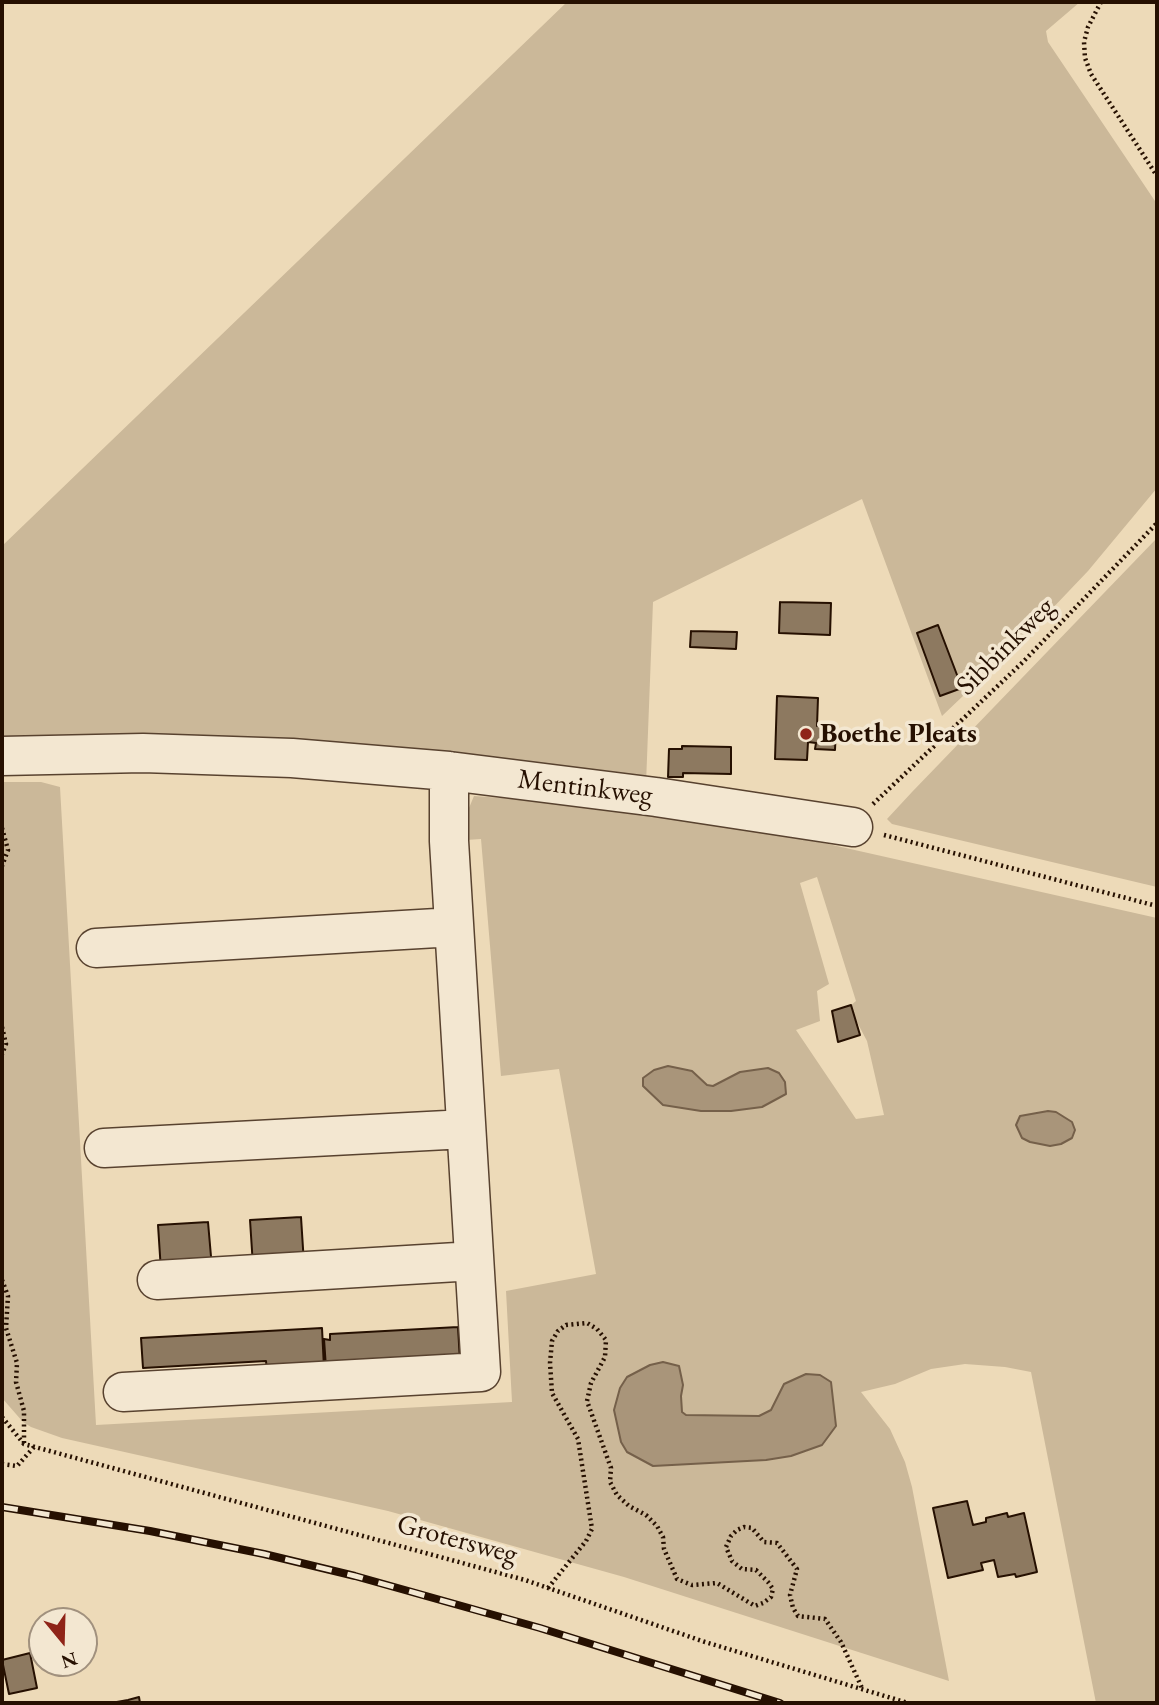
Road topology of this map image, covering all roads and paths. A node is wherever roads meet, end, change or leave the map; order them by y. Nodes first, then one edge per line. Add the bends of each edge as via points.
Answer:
1 (1101, 2) edge
2 (1157, 176) edge
3 (1157, 523) edge
4 (2, 756) edge
5 (449, 771) junction
6 (853, 827) junction
7 (2, 828) edge
8 (2, 866) edge
9 (1157, 905) edge
10 (454, 927) junction
11 (96, 948) dead end
12 (2, 1027) edge
13 (2, 1054) edge
14 (466, 1129) junction
15 (104, 1148) dead end
16 (474, 1261) junction
17 (2, 1280) edge
18 (157, 1280) dead end
19 (123, 1392) dead end
20 (2, 1417) edge
21 (24, 1444) junction
22 (34, 1447) junction
23 (2, 1464) edge
24 (548, 1588) junction
25 (862, 1688) junction
26 (908, 1703) edge

1 - 2 path via 1084,42 1090,74
3 - 6 path, Sibbinkweg via 1023,662
4 - 5 street, Mentinkweg via 157,753
5 - 6 street, Mentinkweg
5 - 10 street
6 - 9 path
7 - 8 path via 8,850
10 - 11 street
10 - 14 street
12 - 13 path via 6,1044
14 - 15 street
14 - 16 street
16 - 18 street
16 - 19 street via 481,1372
17 - 21 path via 8,1296 6,1328 24,1411
20 - 21 path
21 - 22 path, Grotersweg
22 - 23 path via 17,1466
22 - 24 path, Grotersweg
24 - 25 path, Grotersweg via 705,1642
24 - 25 path via 592,1529 579,1439 552,1393 550,1363 558,1331 566,1325 587,1323 606,1340 605,1357 587,1401 611,1468 610,1482 617,1495 657,1526 677,1579 692,1585 717,1583 755,1606 763,1603 773,1589 756,1570 742,1569 726,1547 737,1530 752,1528 764,1542 777,1543 797,1569 790,1595 793,1608 798,1616 825,1619
25 - 26 path, Grotersweg

